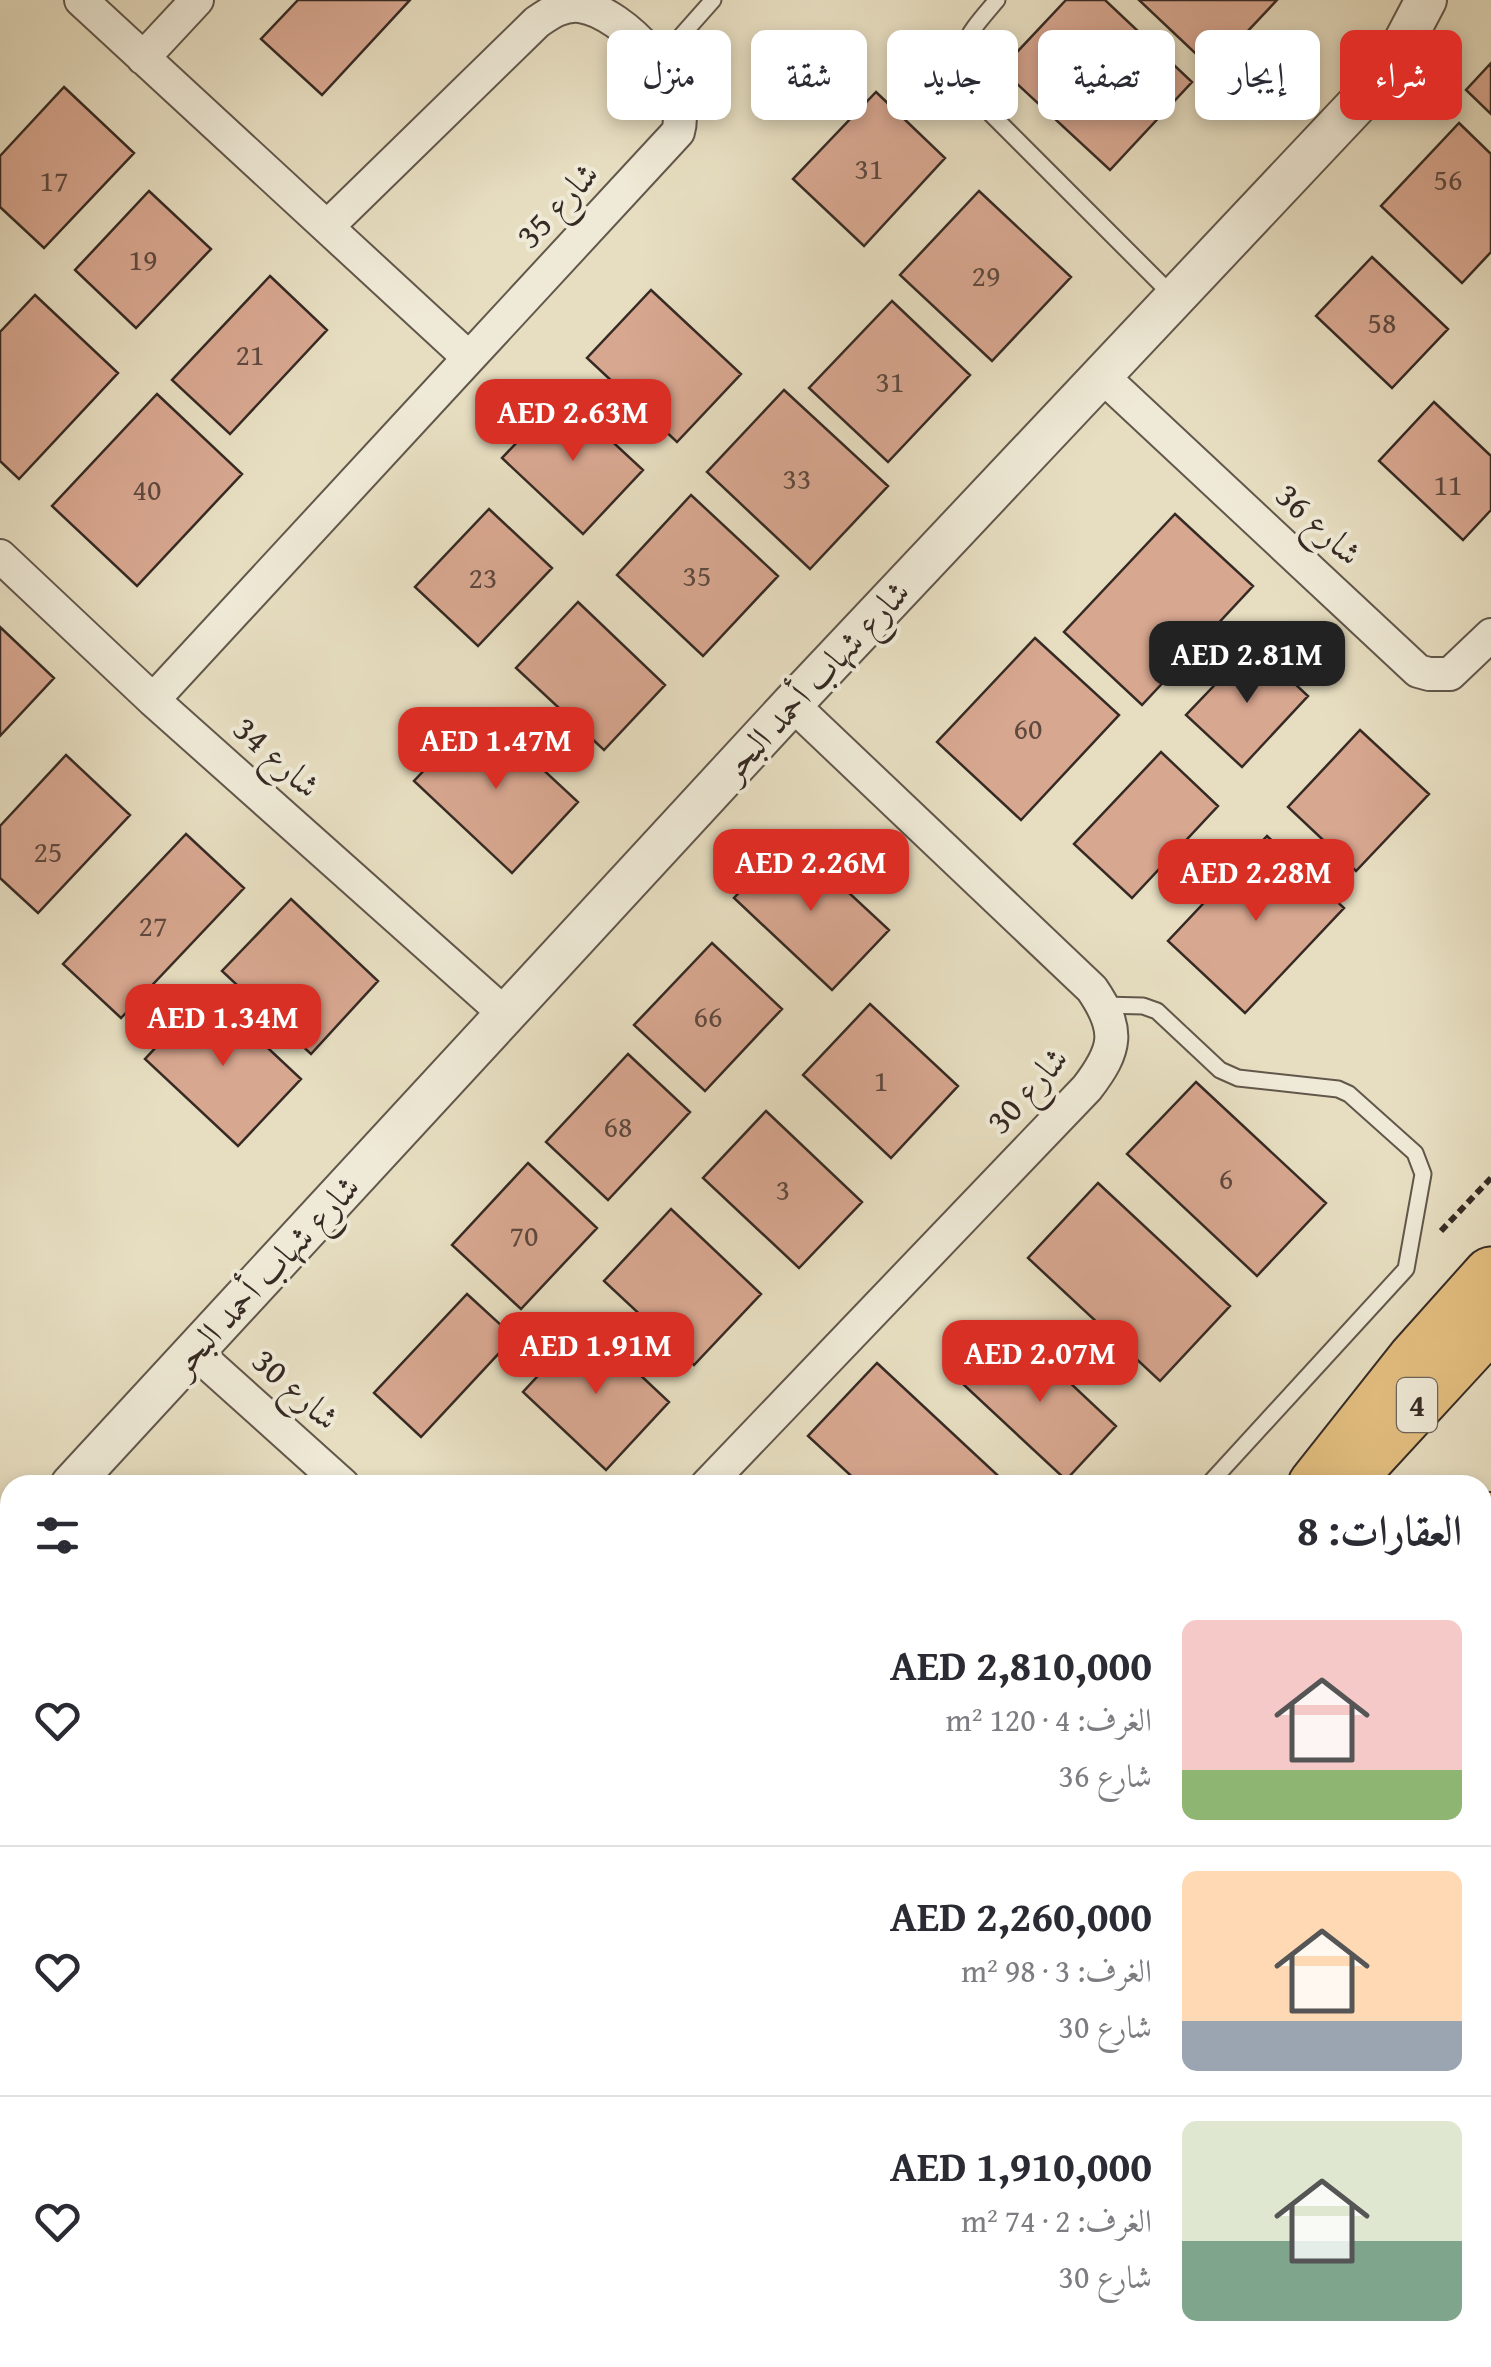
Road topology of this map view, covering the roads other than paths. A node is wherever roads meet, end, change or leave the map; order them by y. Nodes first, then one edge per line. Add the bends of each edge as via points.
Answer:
1 (81, 0) edge
2 (197, 0) edge
3 (713, 0) edge
4 (997, 0) edge
5 (1426, 0) edge
6 (622, 30) edge
7 (686, 30) edge
8 (143, 58) junction
9 (681, 120) edge
10 (326, 227) junction
11 (1174, 297) junction
12 (469, 358) junction
13 (1100, 376) junction
14 (0, 556) edge
15 (1491, 635) edge
16 (153, 700) junction
17 (792, 704) junction
18 (1103, 1004) junction
19 (504, 1014) junction
20 (1491, 1275) edge
21 (1491, 1324) edge
22 (195, 1352) junction
23 (80, 1475) edge
24 (332, 1475) edge
25 (717, 1475) edge
26 (1217, 1475) edge
27 (1324, 1475) edge
28 (1352, 1475) edge

1 - 8 street
2 - 8 street
3 - 7 lane
4 - 11 lane via 962,47 963,80 971,94
5 - 11 street, شارع شهاب أحمد البحر via 1395,59 1364,98
6 - 10 street, شارع 35 via 580,6 554,10
8 - 10 street
9 - 12 street, شارع 35 via 674,140
10 - 12 street
11 - 13 street, شارع شهاب أحمد البحر
12 - 16 street, شارع 35
13 - 15 street, شارع 36 via 1418,670 1450,674
13 - 17 street, شارع شهاب أحمد البحر
14 - 16 street, شارع 34
16 - 19 street, شارع 34
17 - 18 street
17 - 19 street, شارع شهاب أحمد البحر
18 - 25 street, شارع 30 via 1113,1038 1109,1056 1086,1088
18 - 26 lane via 1157,1011 1220,1070 1238,1078 1338,1090 1360,1101 1422,1164 1406,1269
19 - 22 street, شارع شهاب أحمد البحر
20 - 27 highway
21 - 28 highway, 4
22 - 23 street, شارع شهاب أحمد البحر
22 - 24 street, شارع 30

